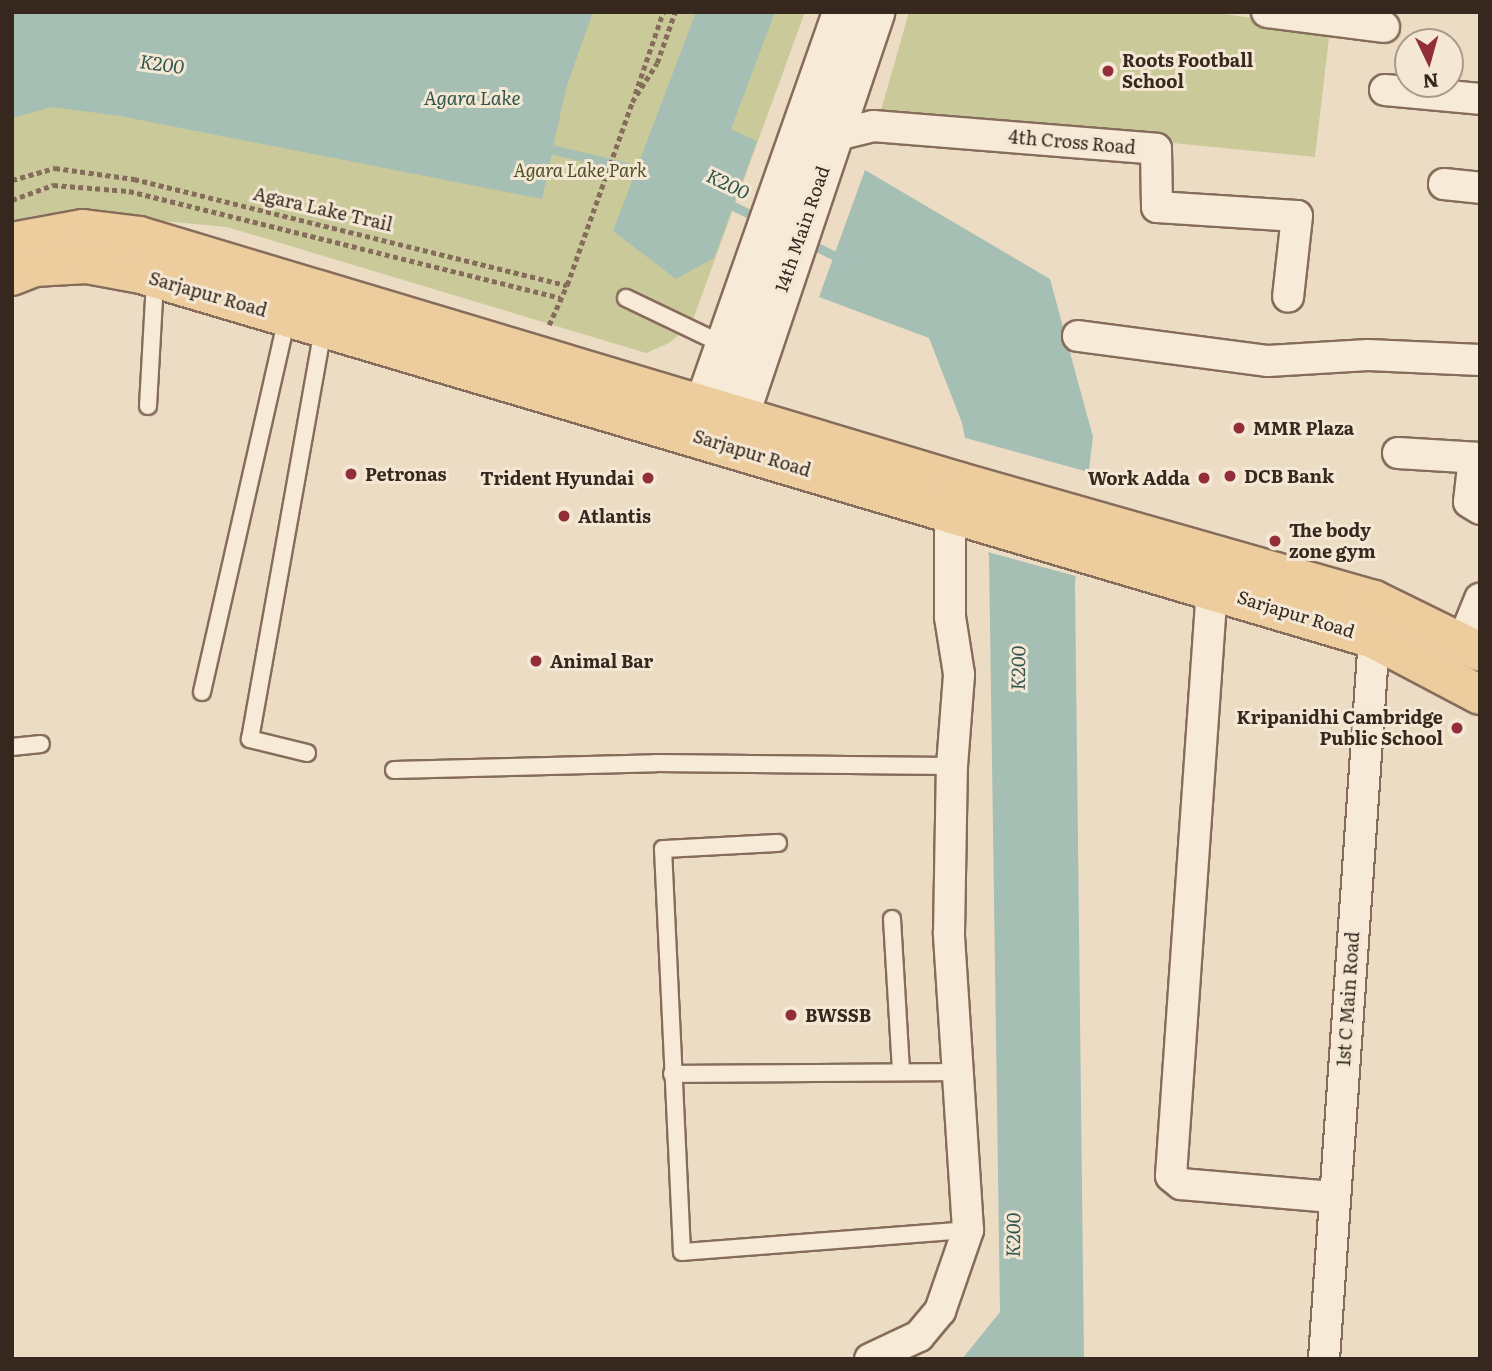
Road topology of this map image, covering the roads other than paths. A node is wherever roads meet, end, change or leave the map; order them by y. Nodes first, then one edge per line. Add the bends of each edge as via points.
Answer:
1 (842, 12) edge
2 (876, 12) edge
3 (1267, 12) edge
4 (1384, 27) dead end
5 (1385, 90) dead end
6 (1480, 99) edge
7 (818, 145) junction
8 (1444, 184) dead end
9 (1480, 188) edge
10 (12, 242) edge
11 (12, 276) edge
12 (155, 279) junction
13 (759, 297) junction
14 (1288, 297) dead end
15 (626, 298) dead end
16 (287, 317) junction
17 (323, 328) junction
18 (1078, 336) dead end
19 (724, 345) junction
20 (1480, 360) edge
21 (148, 406) dead end
22 (716, 425) junction
23 (1398, 453) dead end
24 (1477, 458) edge
25 (958, 503) junction
26 (1480, 509) edge
27 (1094, 537) junction
28 (1212, 588) junction
29 (1480, 599) edge
30 (1374, 639) junction
31 (1471, 648) edge
32 (202, 692) dead end
33 (1480, 695) edge
34 (41, 744) dead end
35 (12, 747) edge
36 (307, 753) dead end
37 (952, 766) junction
38 (394, 770) dead end
39 (778, 843) dead end
40 (892, 919) dead end
41 (901, 1071) junction
42 (959, 1072) junction
43 (672, 1074) junction
44 (1334, 1197) junction
45 (968, 1230) junction
46 (870, 1359) edge
47 (1324, 1359) edge

1 - 7 main road, 14th Main Road
2 - 7 main road, 14th Main Road
3 - 4 street
5 - 6 street
7 - 13 main road, 14th Main Road
7 - 14 street, 4th Cross Road via 873,126 1156,149 1157,207 1297,216
8 - 9 street
10 - 22 main road, Sarjapur Road via 83,229 139,236 538,357
11 - 12 main road, Sarjapur Road via 34,267 87,264
12 - 16 main road, Sarjapur Road
12 - 21 lane
13 - 19 main road, 14th Main Road
13 - 22 main road, 14th Main Road
15 - 19 lane
16 - 17 main road, Sarjapur Road
16 - 32 lane
17 - 22 main road, Sarjapur Road
17 - 36 lane via 250,739
18 - 20 street via 1268,361 1367,355
19 - 22 main road, 14th Main Road
22 - 25 main road, Sarjapur Road
23 - 24 street
24 - 26 street via 1469,502
25 - 27 main road, Sarjapur Road
25 - 37 street via 950,617 959,674
27 - 28 main road, Sarjapur Road
27 - 31 main road, Sarjapur Road via 1374,600
28 - 30 main road, Sarjapur Road
28 - 44 street via 1171,1176 1181,1184
29 - 31 street
30 - 33 main road, Sarjapur Road
30 - 44 street, 1st C Main Road
34 - 35 lane
37 - 38 lane via 656,763
37 - 42 street via 949,933
39 - 43 lane via 663,849
40 - 41 lane
41 - 42 lane
41 - 43 lane
42 - 45 street
43 - 45 lane via 682,1252
44 - 47 street, 1st C Main Road
45 - 46 street via 940,1311 919,1336

